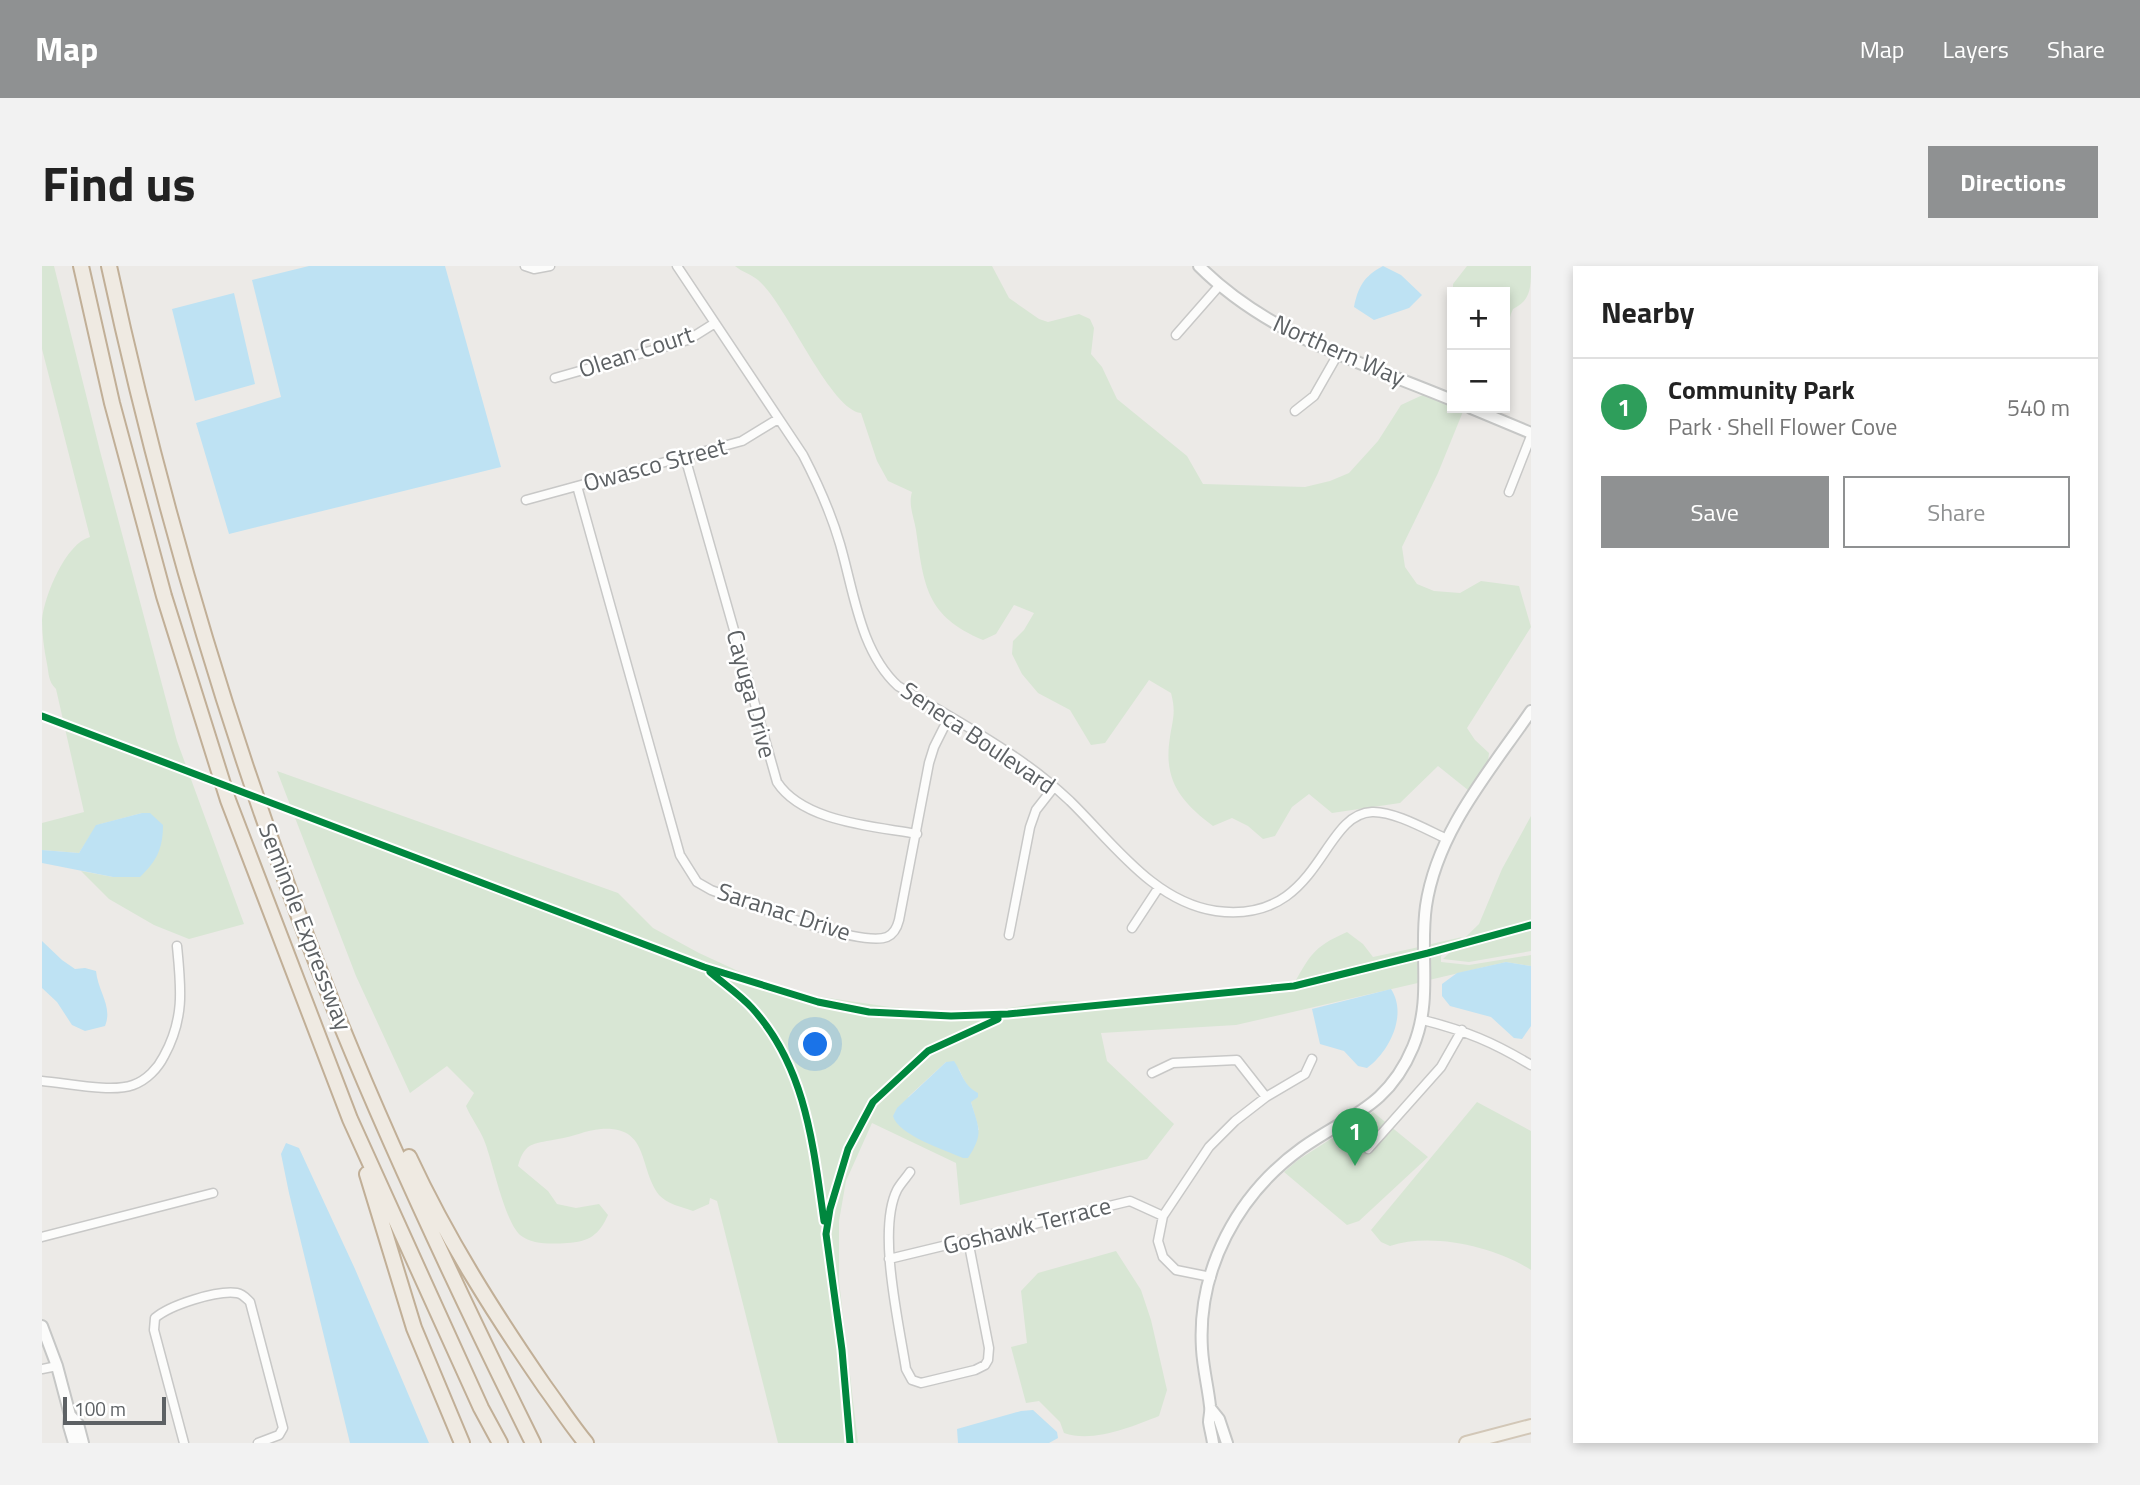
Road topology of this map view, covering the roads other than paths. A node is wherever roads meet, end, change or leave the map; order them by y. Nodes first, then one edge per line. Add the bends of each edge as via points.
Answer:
1 (81, 266) edge
2 (109, 266) edge
3 (525, 266) edge
4 (550, 266) edge
5 (677, 266) edge
6 (1199, 266) edge
7 (1219, 286) junction
8 (715, 323) junction
9 (1176, 335) dead end
10 (1338, 354) junction
11 (555, 378) dead end
12 (1447, 398) edge
13 (1295, 411) dead end
14 (1482, 413) edge
15 (778, 419) junction
16 (1531, 435) edge
17 (685, 457) junction
18 (577, 486) junction
19 (1509, 492) dead end
20 (526, 500) dead end
21 (1531, 711) edge
22 (949, 717) junction
23 (1054, 787) junction
24 (917, 834) junction
25 (1447, 839) junction
26 (1159, 887) junction
27 (1132, 928) dead end
28 (306, 934) junction
29 (1009, 934) dead end
30 (177, 946) dead end
31 (1423, 1020) junction
32 (1462, 1030) junction
33 (1312, 1059) dead end
34 (1531, 1065) edge
35 (1152, 1073) dead end
36 (42, 1081) edge
37 (1266, 1097) junction
38 (350, 1119) junction
39 (1368, 1149) dead end
40 (910, 1172) dead end
41 (213, 1193) dead end
42 (1163, 1216) junction
43 (42, 1237) edge
44 (968, 1240) junction
45 (889, 1259) junction
46 (1211, 1277) junction
47 (42, 1326) edge
48 (57, 1366) junction
49 (42, 1369) edge
50 (546, 1388) junction
51 (1211, 1409) junction
52 (70, 1415) junction
53 (1531, 1426) edge
54 (74, 1443) edge
55 (83, 1443) edge
56 (184, 1443) edge
57 (258, 1443) edge
58 (462, 1443) edge
59 (500, 1443) edge
60 (533, 1443) edge
61 (586, 1443) edge
62 (593, 1443) edge
63 (1213, 1443) edge
64 (1227, 1443) edge
65 (1466, 1443) edge

1 - 38 highway, Seminole Expressway via 122,442 216,763
2 - 28 highway, Seminole Expressway via 173,527 248,773
3 - 4 street
5 - 8 street, Seneca Boulevard
6 - 7 street, Northern Way
7 - 9 street
7 - 10 street, Northern Way via 1270,322
8 - 11 street, Olean Court via 688,340
8 - 15 street, Seneca Boulevard
10 - 12 street, Northern Way
10 - 13 street via 1314,396
14 - 16 street
15 - 17 street, Owasco Street via 742,441
15 - 22 street, Seneca Boulevard via 803,455 830,512 876,660 898,686
16 - 19 street
17 - 18 street, Owasco Street
17 - 24 street, Cayuga Drive via 777,782 791,800 816,812
18 - 20 street, Owasco Street
18 - 24 street, Saranac Drive via 680,855 697,882 806,924 883,938 891,936 899,920
21 - 25 street
22 - 23 street, Seneca Boulevard
22 - 24 street, Saranac Drive via 929,763
23 - 26 street, Seneca Boulevard
23 - 29 street via 1036,810 1030,827
25 - 26 street, Seneca Boulevard via 1372,812 1356,817 1296,890 1270,905 1251,911 1200,908
25 - 31 street via 1426,902
26 - 27 street
28 - 50 highway via 320,954 442,1224 489,1306
28 - 60 highway, Seminole Expressway via 453,1283
30 - 36 street via 180,1018 162,1061 148,1077 115,1088
31 - 32 street
31 - 46 street via 1402,1069 1377,1100 1282,1163 1245,1201
32 - 34 street
32 - 39 street via 1441,1067
33 - 37 street via 1305,1074
35 - 37 street via 1173,1063 1237,1060
37 - 42 street via 1209,1147
38 - 58 highway via 414,1328
38 - 59 highway, Seminole Expressway
40 - 45 street via 897,1190
41 - 43 street
42 - 44 street, Goshawk Terrace via 1130,1201
42 - 46 street via 1158,1241 1163,1257 1175,1270
44 - 45 street, Goshawk Terrace
44 - 45 street via 988,1360 975,1370 921,1384 912,1380 906,1369
46 - 51 street via 1202,1347
47 - 48 street
48 - 49 street
48 - 52 street
50 - 61 highway
50 - 62 highway
51 - 63 street
51 - 64 street
52 - 54 street
52 - 55 street
53 - 65 main road
56 - 57 street via 154,1330 155,1318 164,1310 207,1297 241,1293 250,1302 283,1428 279,1435

